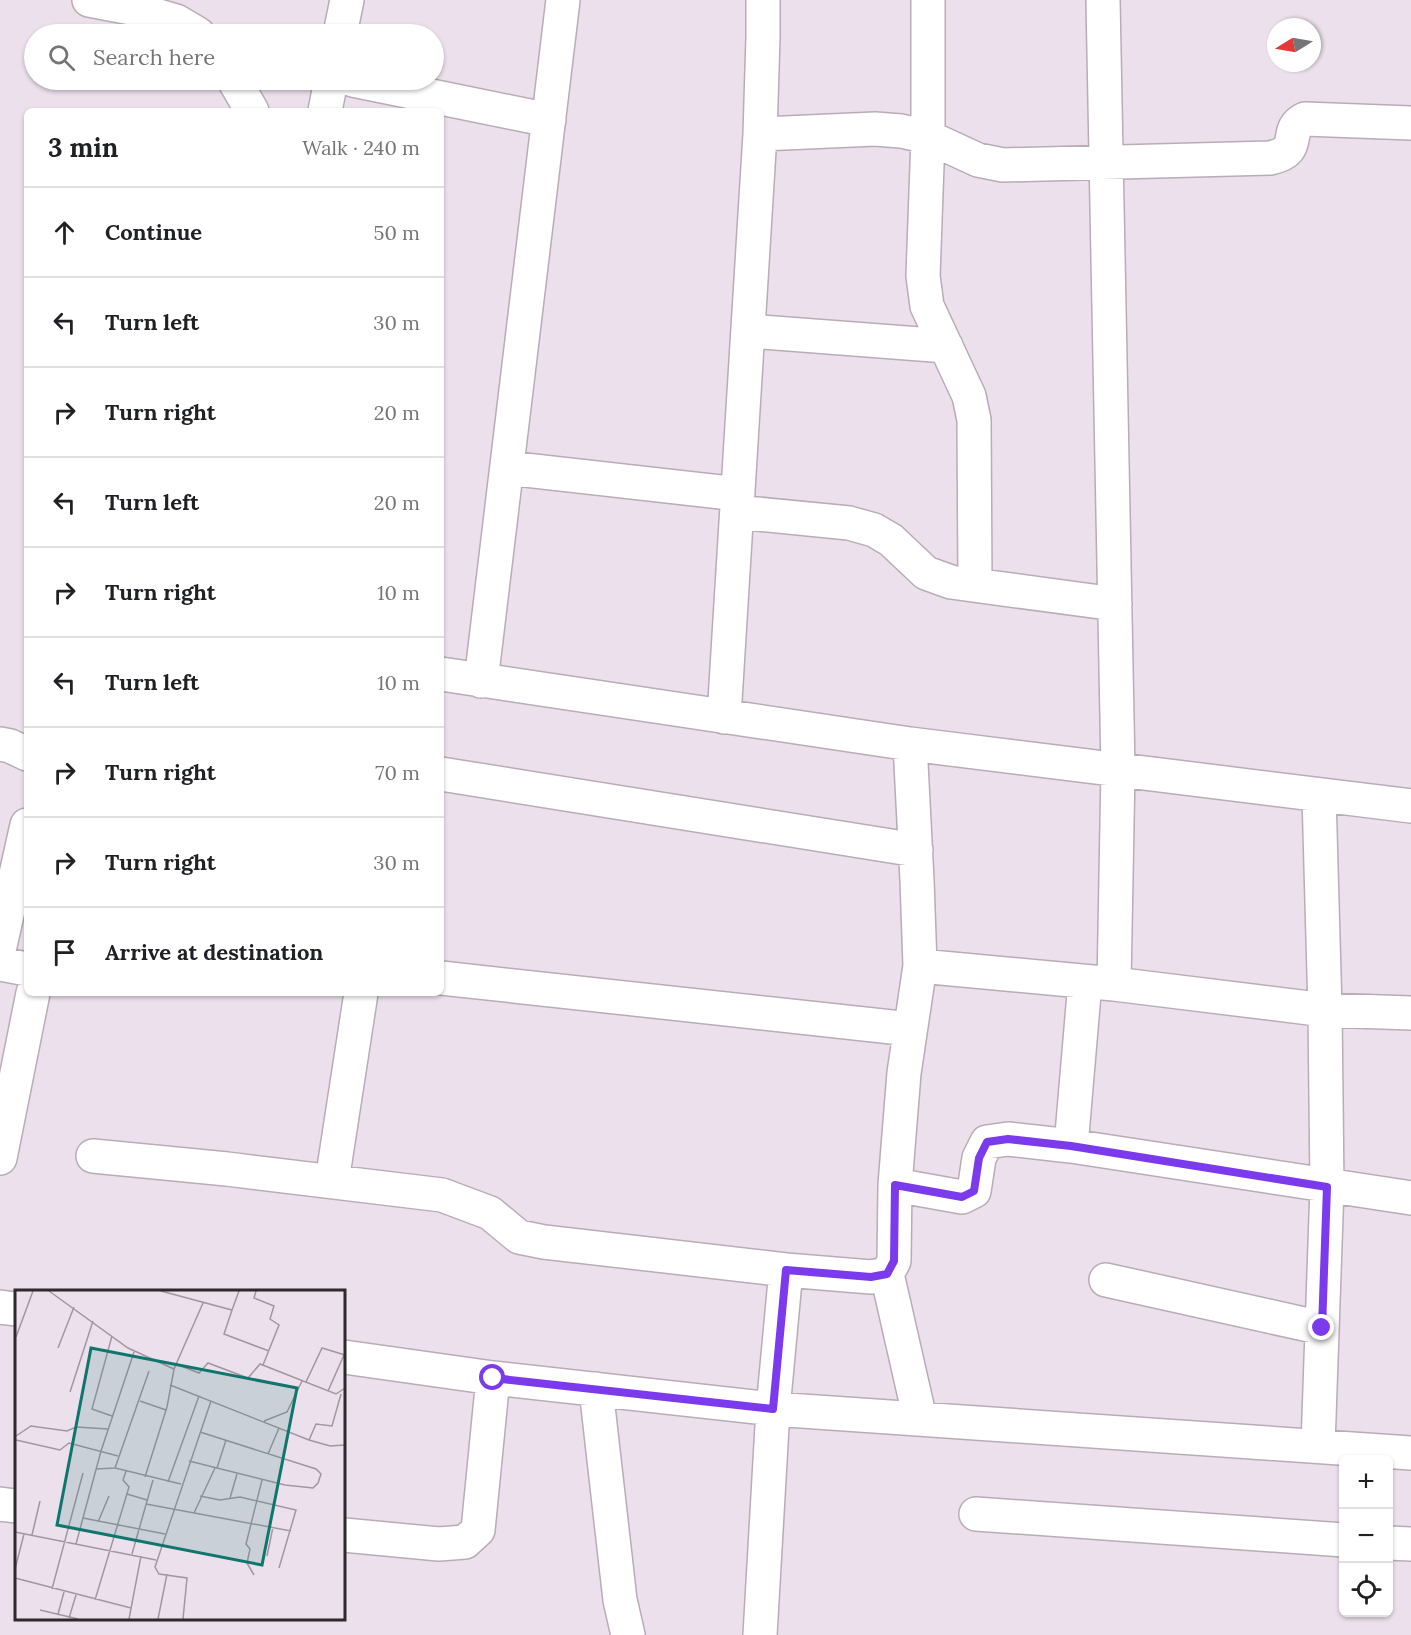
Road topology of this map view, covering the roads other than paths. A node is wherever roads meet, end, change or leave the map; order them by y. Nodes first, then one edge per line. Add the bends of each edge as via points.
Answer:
1 (88, 0) edge
2 (347, 0) edge
3 (563, 0) edge
4 (763, 0) edge
5 (928, 0) edge
6 (1103, 0) edge
7 (181, 24) edge
8 (342, 24) edge
9 (240, 90) edge
10 (329, 90) edge
11 (402, 90) edge
12 (250, 108) edge
13 (326, 108) edge
14 (549, 120) junction
15 (1411, 123) edge
16 (760, 134) junction
17 (928, 137) junction
18 (1106, 161) junction
19 (748, 331) junction
20 (946, 346) junction
21 (507, 468) junction
22 (737, 503) junction
23 (975, 585) junction
24 (1115, 604) junction
25 (444, 675) edge
26 (481, 681) junction
27 (724, 717) junction
28 (0, 744) edge
29 (910, 744) junction
30 (24, 753) edge
31 (1118, 770) junction
32 (444, 774) edge
33 (1319, 795) junction
34 (1411, 806) edge
35 (24, 838) edge
36 (916, 849) junction
37 (0, 946) edge
38 (0, 964) edge
39 (920, 966) junction
40 (24, 968) edge
41 (444, 978) edge
42 (1100, 983) junction
43 (32, 996) edge
44 (361, 996) edge
45 (1325, 1010) junction
46 (1411, 1013) edge
47 (910, 1029) junction
48 (1071, 1146) junction
49 (93, 1156) dead end
50 (0, 1158) edge
51 (332, 1181) junction
52 (895, 1185) junction
53 (1327, 1187) junction
54 (1411, 1198) edge
55 (786, 1270) junction
56 (887, 1274) junction
57 (1106, 1280) dead end
58 (0, 1306) edge
59 (15, 1309) edge
60 (1322, 1328) junction
61 (345, 1357) edge
62 (493, 1378) junction
63 (596, 1389) junction
64 (773, 1409) junction
65 (920, 1419) junction
66 (1317, 1446) junction
67 (1411, 1453) edge
68 (0, 1504) edge
69 (15, 1506) edge
70 (976, 1514) dead end
71 (345, 1535) edge
72 (1339, 1540) edge
73 (1393, 1543) edge
74 (1411, 1544) edge
75 (628, 1635) edge
76 (760, 1635) edge

1 - 7 street
2 - 8 street
3 - 14 street
4 - 16 street
5 - 17 street
6 - 18 street
9 - 12 street
10 - 13 street
11 - 14 street
14 - 21 street
15 - 18 street via 1305,119 1295,127 1289,150 1270,158
16 - 17 street via 875,129
16 - 19 street
17 - 18 street via 978,160 1003,165
17 - 20 street via 923,276 927,306
18 - 24 street
19 - 20 street
19 - 22 street
20 - 23 street via 969,396 974,420
21 - 22 street
21 - 26 street
22 - 23 street via 874,530 891,540 926,573
22 - 27 street
23 - 24 street
24 - 31 street
25 - 26 street
26 - 27 street
27 - 29 street
28 - 30 street
29 - 31 street
29 - 36 street
31 - 33 street
31 - 42 street
32 - 36 street
33 - 34 street
33 - 45 street
35 - 37 street
36 - 39 street
38 - 40 street
39 - 42 street
39 - 47 street
41 - 47 street
42 - 45 street
42 - 48 street
43 - 50 street
44 - 51 street
45 - 46 street
45 - 53 street
47 - 52 street
48 - 52 street via 1008,1139 987,1142 979,1158 974,1191 962,1197
48 - 53 street
49 - 51 street
51 - 55 street via 442,1195 490,1214 527,1239
52 - 56 street via 894,1261
53 - 54 street
53 - 60 street
55 - 56 street via 871,1277
55 - 64 street
56 - 65 street
57 - 60 street
58 - 59 street
60 - 66 street
61 - 62 street
62 - 63 street
62 - 71 street via 478,1530 465,1542 439,1544
63 - 64 street
63 - 75 street via 620,1600
64 - 65 street
64 - 76 street
65 - 66 street
66 - 67 street
68 - 69 street
70 - 72 street
73 - 74 street

